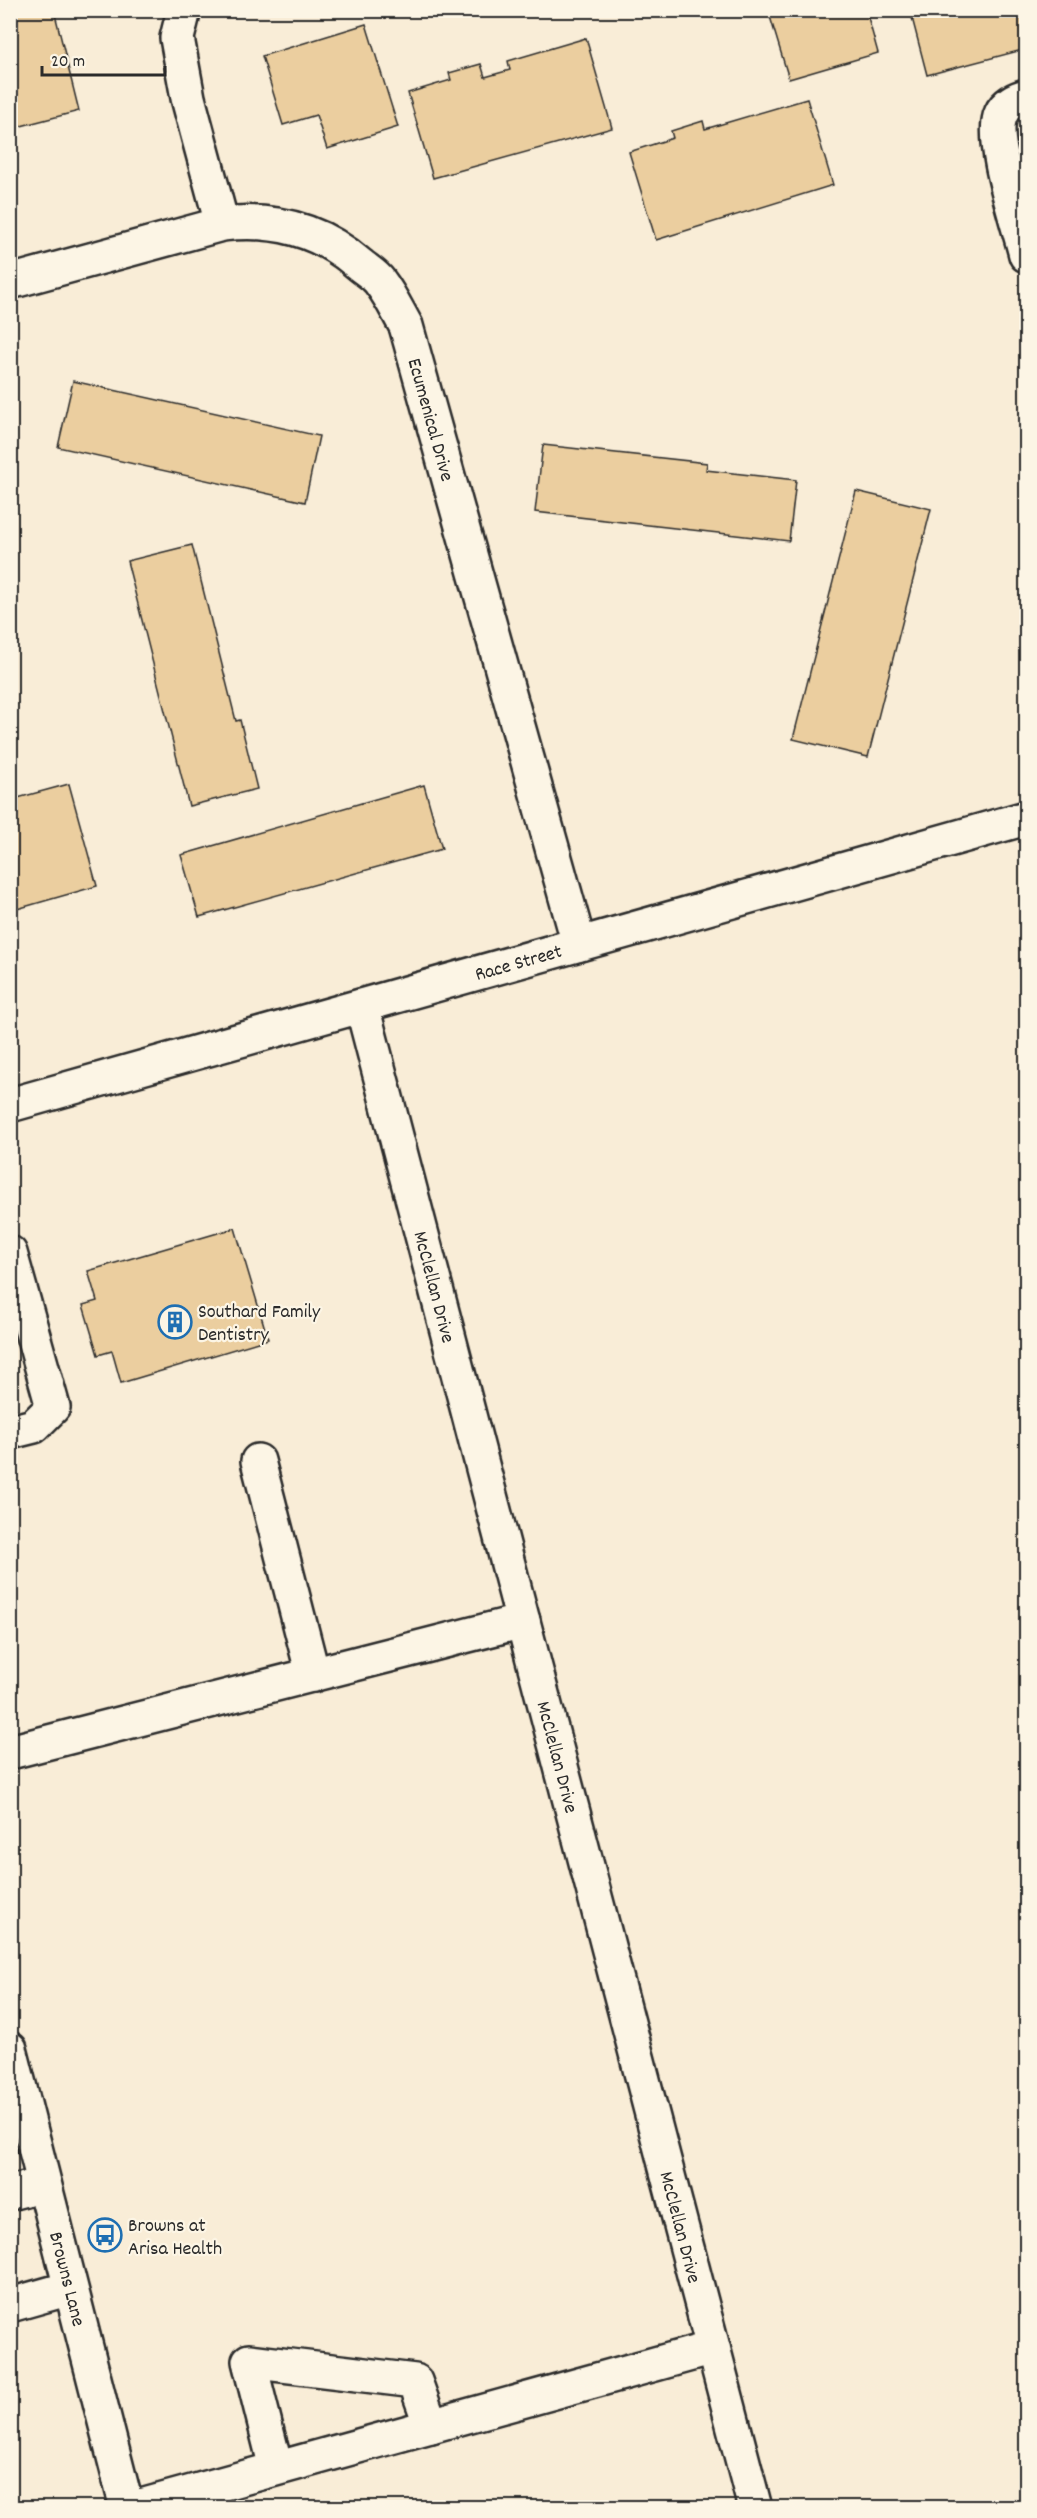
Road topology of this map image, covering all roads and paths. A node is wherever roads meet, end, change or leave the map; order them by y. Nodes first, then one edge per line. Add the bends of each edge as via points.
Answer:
1 (184, 10) edge
2 (1026, 96) edge
3 (222, 224) junction
4 (1026, 255) edge
5 (10, 282) edge
6 (1026, 818) edge
7 (579, 944) junction
8 (362, 1006) junction
9 (10, 1105) edge
10 (10, 1253) edge
11 (10, 1432) edge
12 (258, 1461) dead end
13 (523, 1622) junction
14 (313, 1675) junction
15 (10, 1752) edge
16 (10, 2049) edge
17 (44, 2184) junction
18 (10, 2193) edge
19 (70, 2288) junction
20 (10, 2305) edge
21 (713, 2348) junction
22 (431, 2426) junction
23 (276, 2468) junction
24 (127, 2508) edge
25 (134, 2508) edge
26 (755, 2508) edge

1 - 3 street via 177,38 188,98
2 - 4 street via 1016,99 1001,114 997,138
3 - 5 street, Ecumenical Drive
3 - 7 street, Ecumenical Drive via 252,221 313,233 345,251 380,282 406,326
6 - 7 street, Race Street
7 - 8 street, Race Street
8 - 9 street, Race Street
8 - 13 street, McClellan Drive
10 - 11 street via 53,1407 34,1426
12 - 14 street
13 - 14 street
13 - 21 street, McClellan Drive
14 - 15 street
16 - 17 street, Browns Lane
17 - 18 street
17 - 19 street, Browns Lane
19 - 20 street
19 - 24 street, Browns Lane
21 - 22 street
21 - 26 street, McClellan Drive
22 - 23 street
22 - 23 street via 415,2381 249,2361
23 - 25 street

